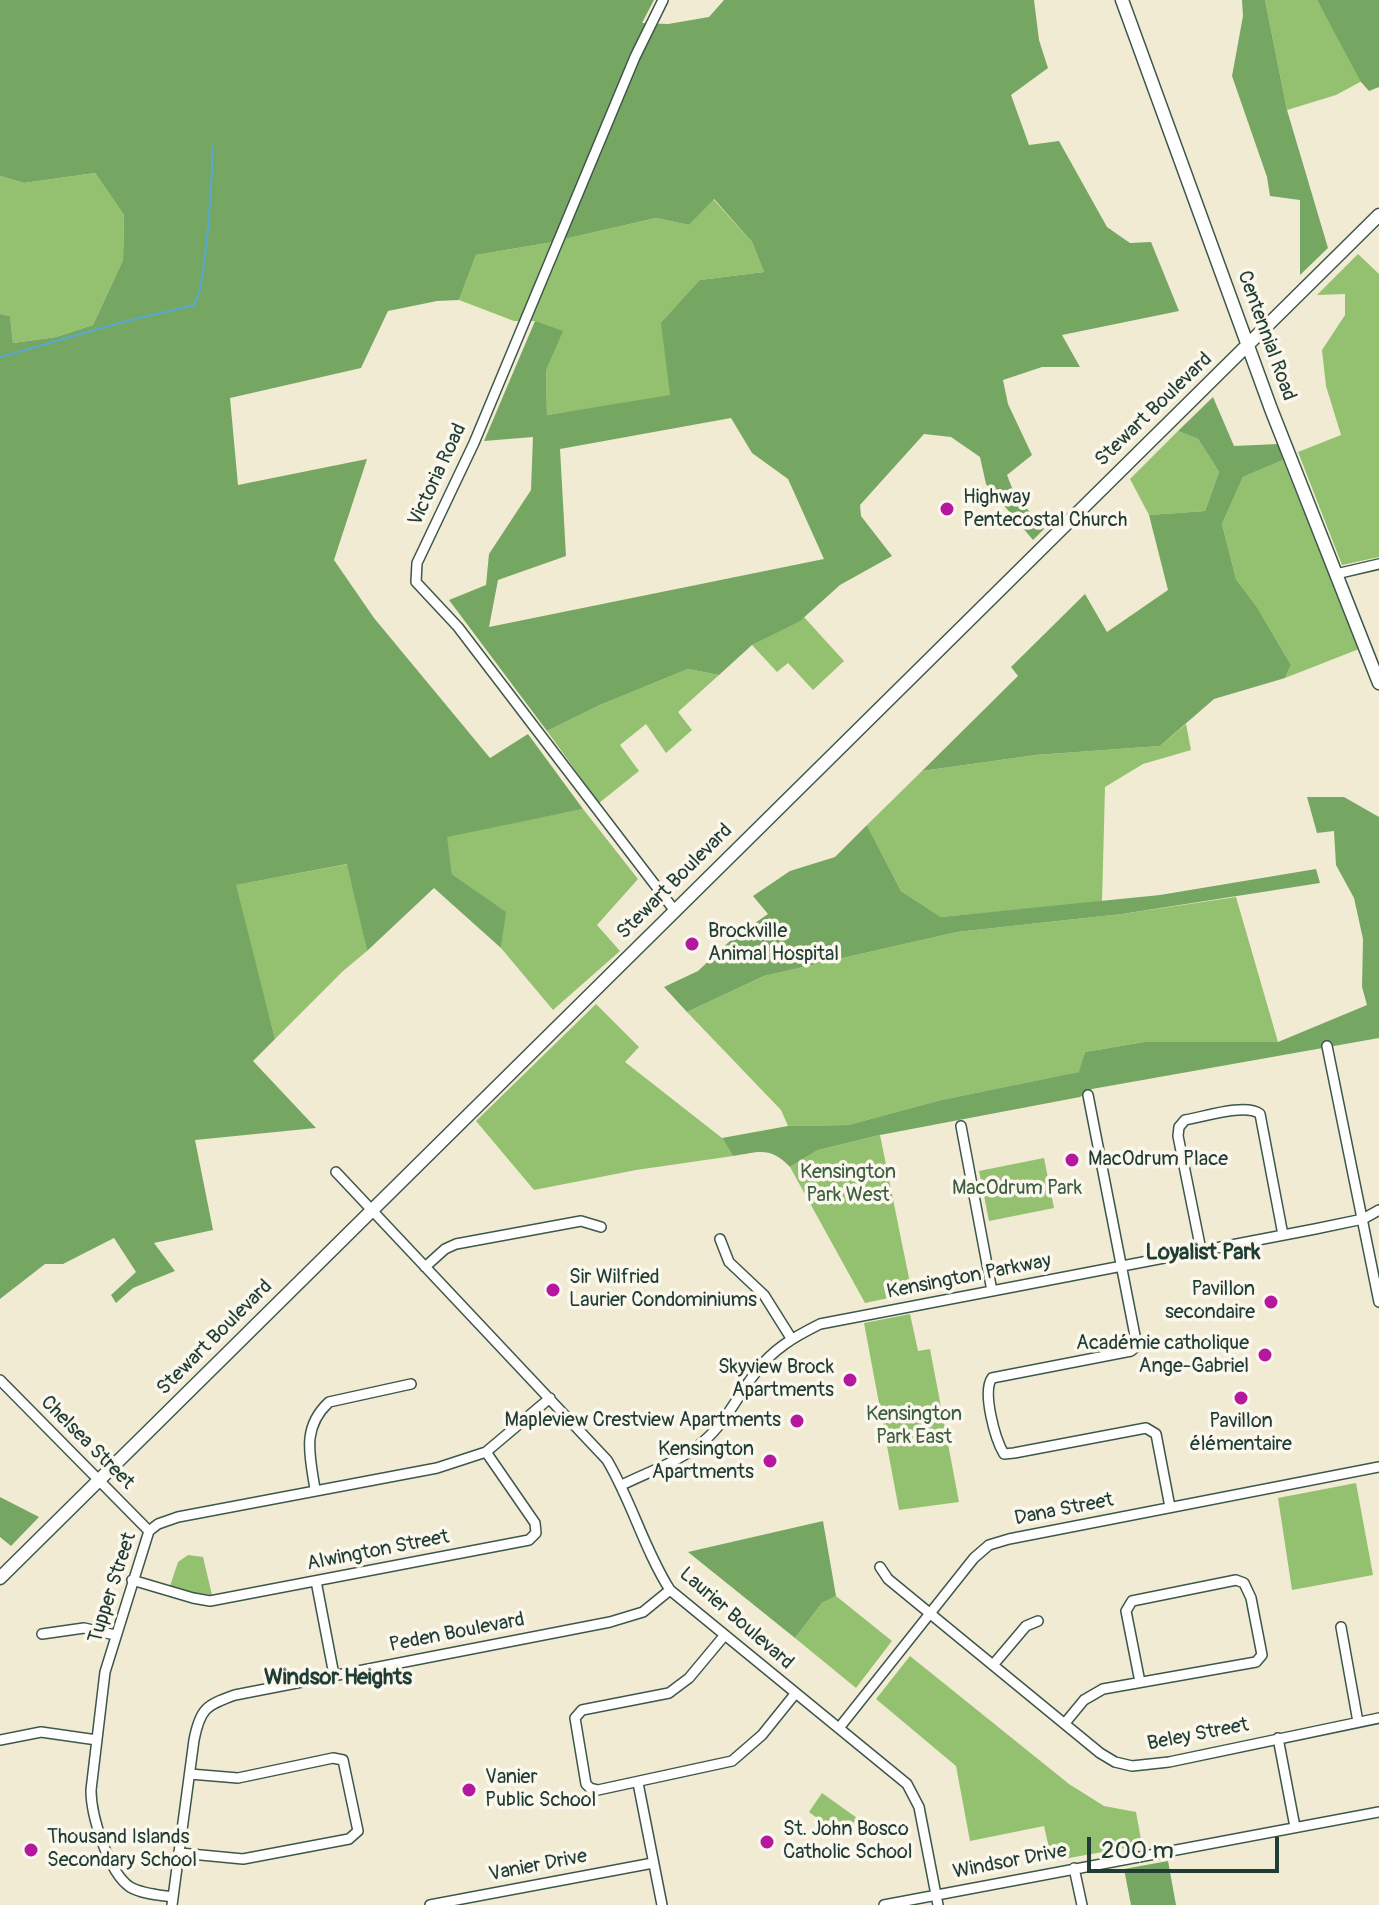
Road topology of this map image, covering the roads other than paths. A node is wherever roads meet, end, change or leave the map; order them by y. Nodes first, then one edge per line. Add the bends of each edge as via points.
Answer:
1 (663, 0) edge
2 (1122, 0) edge
3 (1379, 215) edge
4 (1249, 345) junction
5 (1379, 564) edge
6 (1336, 574) junction
7 (1379, 683) edge
8 (675, 911) junction
9 (1327, 1046) dead end
10 (1088, 1095) dead end
11 (961, 1126) dead end
12 (336, 1172) dead end
13 (373, 1210) junction
14 (1379, 1210) edge
15 (1363, 1219) junction
16 (601, 1227) dead end
17 (1283, 1235) junction
18 (720, 1239) dead end
19 (1201, 1250) junction
20 (1122, 1266) junction
21 (425, 1267) junction
22 (1378, 1289) edge
23 (992, 1291) junction
24 (1379, 1302) edge
25 (791, 1338) junction
26 (0, 1380) edge
27 (411, 1384) dead end
28 (550, 1398) junction
29 (486, 1452) junction
30 (1379, 1467) edge
31 (100, 1481) junction
32 (622, 1485) junction
33 (315, 1489) junction
34 (1170, 1507) junction
35 (149, 1531) junction
36 (880, 1567) dead end
37 (0, 1578) edge
38 (132, 1580) junction
39 (316, 1581) junction
40 (670, 1590) junction
41 (930, 1614) junction
42 (1038, 1621) dead end
43 (1341, 1627) dead end
44 (42, 1634) dead end
45 (115, 1635) junction
46 (724, 1636) junction
47 (993, 1665) junction
48 (334, 1675) junction
49 (1140, 1682) junction
50 (795, 1694) junction
51 (1379, 1718) edge
52 (1358, 1722) junction
53 (1065, 1723) junction
54 (839, 1728) junction
55 (1278, 1738) junction
56 (0, 1740) edge
57 (97, 1740) junction
58 (190, 1774) junction
59 (638, 1783) junction
60 (1379, 1812) edge
61 (1295, 1827) junction
62 (180, 1853) junction
63 (653, 1863) junction
64 (1074, 1868) junction
65 (937, 1900) edge
66 (172, 1901) edge
67 (430, 1905) edge
68 (662, 1905) edge
69 (884, 1905) edge
70 (1082, 1905) edge

1 - 8 street, Victoria Road via 474,443 417,563 416,582 458,627
2 - 4 main road, Centennial Road
3 - 4 main road, Stewart Boulevard
4 - 6 main road, Centennial Road
4 - 8 main road, Stewart Boulevard
5 - 6 street
6 - 7 main road, Centennial Road
8 - 13 main road, Stewart Boulevard
9 - 15 street
10 - 20 street
11 - 23 street
12 - 13 street, Laurier Boulevard
13 - 21 street, Laurier Boulevard
13 - 31 main road, Stewart Boulevard
14 - 15 street, Kensington Parkway
15 - 17 street, Kensington Parkway
15 - 22 street
16 - 21 street via 581,1221 456,1244
17 - 19 street, Kensington Parkway
17 - 19 street via 1260,1114 1243,1109 1185,1120 1179,1127
18 - 25 street via 729,1262 764,1295
19 - 20 street, Kensington Parkway
20 - 23 street, Kensington Parkway
20 - 34 street via 1137,1346 992,1378 987,1387 994,1432 1004,1454 1146,1428 1156,1434
21 - 28 street, Laurier Boulevard
22 - 24 street
23 - 25 street, Kensington Parkway via 820,1324
25 - 32 street, Kensington Parkway via 755,1373 702,1443
26 - 31 street, Chelsea Street
27 - 33 street via 329,1402 320,1410 308,1443
28 - 29 street, Tupper Street
28 - 32 street, Laurier Boulevard via 607,1460
29 - 33 street, Tupper Street via 437,1468
29 - 39 street, Alwington Street via 535,1523 536,1533 529,1540
30 - 34 street, Dana Street
31 - 35 street, Chelsea Street
31 - 37 main road, Stewart Boulevard
32 - 40 street, Laurier Boulevard via 654,1566
33 - 35 street, Tupper Street via 178,1517
34 - 41 street, Dana Street via 989,1545
35 - 38 street, Tupper Street
36 - 41 street, Beley Street
38 - 39 street, Alwington Street via 210,1601
38 - 45 street, Tupper Street
39 - 48 street
40 - 46 street, Laurier Boulevard
40 - 48 street, Peden Boulevard via 643,1612 610,1622
41 - 47 street, Beley Street
41 - 54 street, Dana Street
42 - 47 street via 1026,1626
43 - 52 street
44 - 45 street via 84,1628
45 - 57 street, Tupper Street
46 - 50 street, Laurier Boulevard
46 - 59 street via 669,1693 582,1710 575,1718 590,1788
47 - 53 street, Beley Street
48 - 58 street, Peden Boulevard via 210,1704 197,1722
49 - 49 street via 1256,1662 1262,1655 1244,1583 1236,1580 1132,1601 1126,1611
49 - 53 street via 1103,1689 1084,1700
50 - 54 street, Laurier Boulevard
50 - 59 street via 762,1735 732,1761
51 - 52 street, Beley Street
52 - 55 street, Beley Street
53 - 55 street, Beley Street via 1100,1753 1132,1766
54 - 65 street, Laurier Boulevard via 907,1784 919,1807
55 - 61 street
56 - 57 street via 41,1732
57 - 66 street, Tupper Street via 91,1807 110,1860 131,1887
58 - 62 street, Peden Boulevard
58 - 62 street via 238,1778 343,1760 358,1831 349,1839 243,1859
59 - 63 street
60 - 61 street, Windsor Drive
61 - 64 street, Windsor Drive
62 - 66 street, Peden Boulevard
63 - 67 street, Vanier Drive
63 - 68 street
64 - 65 street, Windsor Drive
64 - 70 street
65 - 69 street, Windsor Drive

